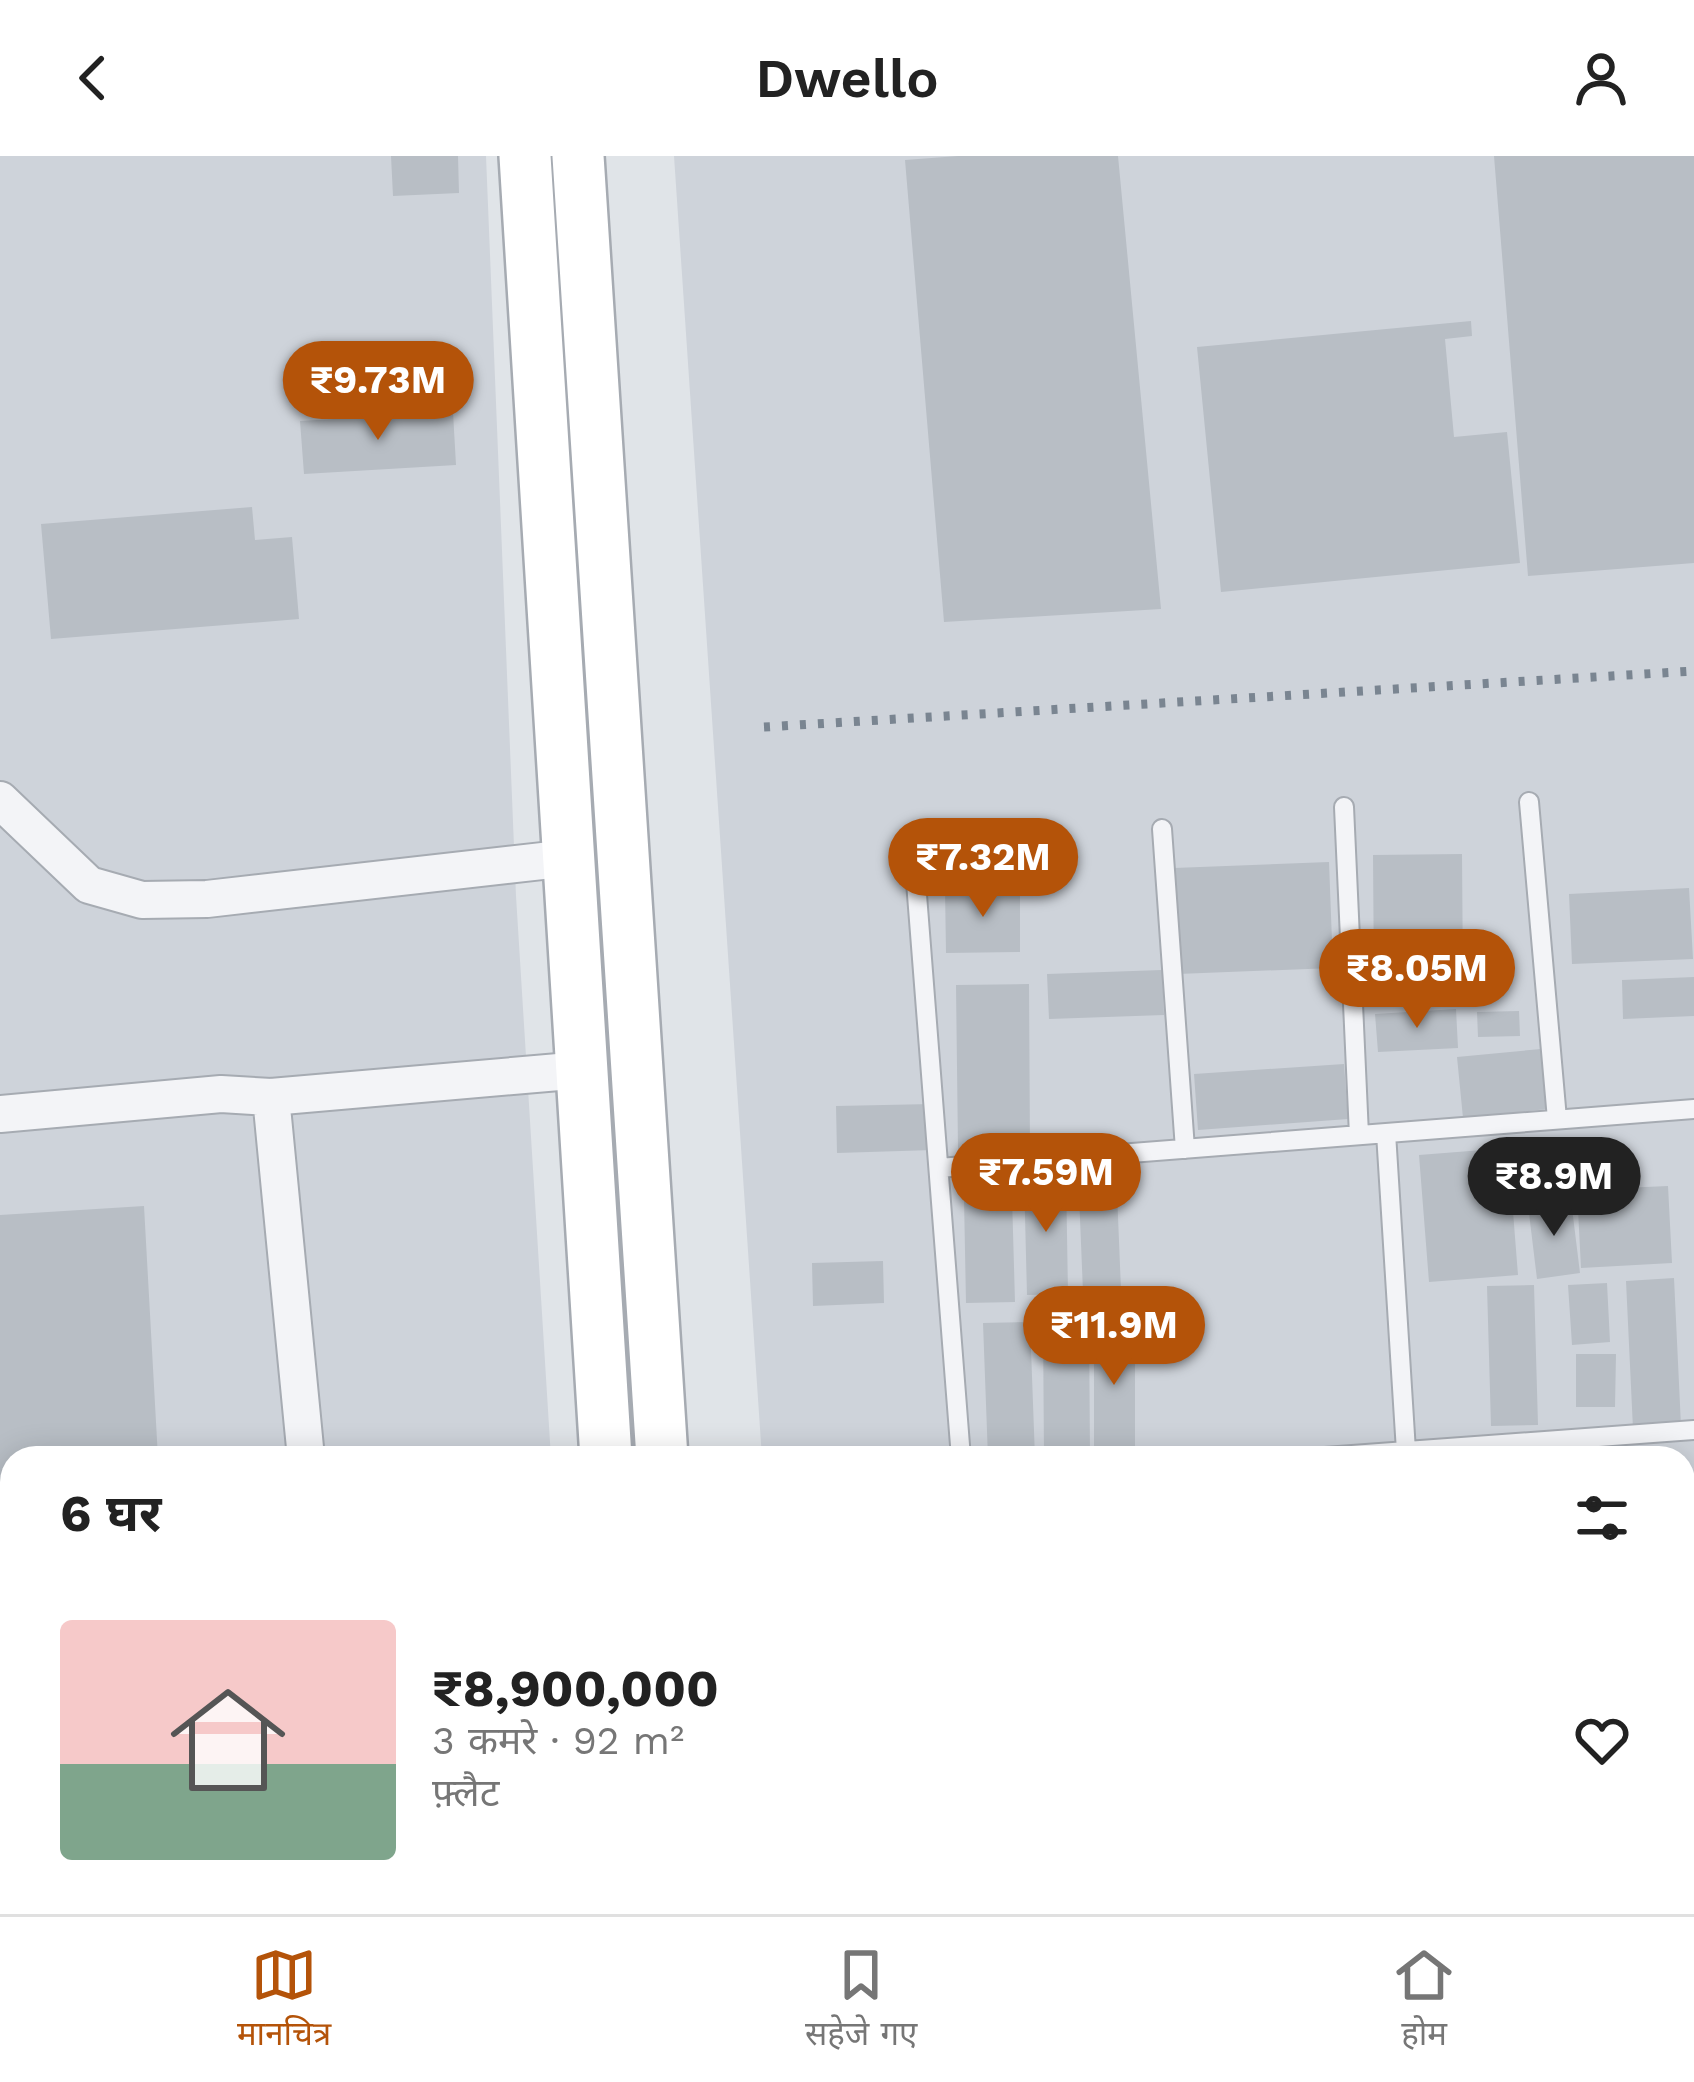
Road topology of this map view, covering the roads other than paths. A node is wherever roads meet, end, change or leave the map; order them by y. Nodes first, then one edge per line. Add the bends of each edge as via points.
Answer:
1 (525, 156) edge
2 (578, 156) edge
3 (0, 800) edge
4 (1529, 802) dead end
5 (1344, 807) dead end
6 (1162, 829) dead end
7 (569, 858) junction
8 (916, 882) dead end
9 (582, 1070) junction
10 (271, 1097) junction
11 (1694, 1109) edge
12 (0, 1114) edge
13 (1557, 1119) junction
14 (1386, 1133) junction
15 (1359, 1135) junction
16 (1185, 1149) junction
17 (939, 1168) junction
18 (1694, 1430) edge
19 (305, 1446) edge
20 (605, 1446) edge
21 (661, 1446) edge
22 (960, 1446) edge
23 (1406, 1446) edge
24 (1475, 1446) edge

1 - 7 street
2 - 21 street
3 - 7 street via 89,885 142,900
4 - 13 lane
5 - 15 lane
6 - 16 lane
7 - 9 street
8 - 17 lane
9 - 10 street
9 - 20 street
10 - 12 street via 220,1094
10 - 19 street
11 - 13 lane
13 - 14 lane
14 - 15 lane
14 - 23 lane
15 - 16 lane
16 - 17 lane
17 - 22 lane
18 - 24 lane

